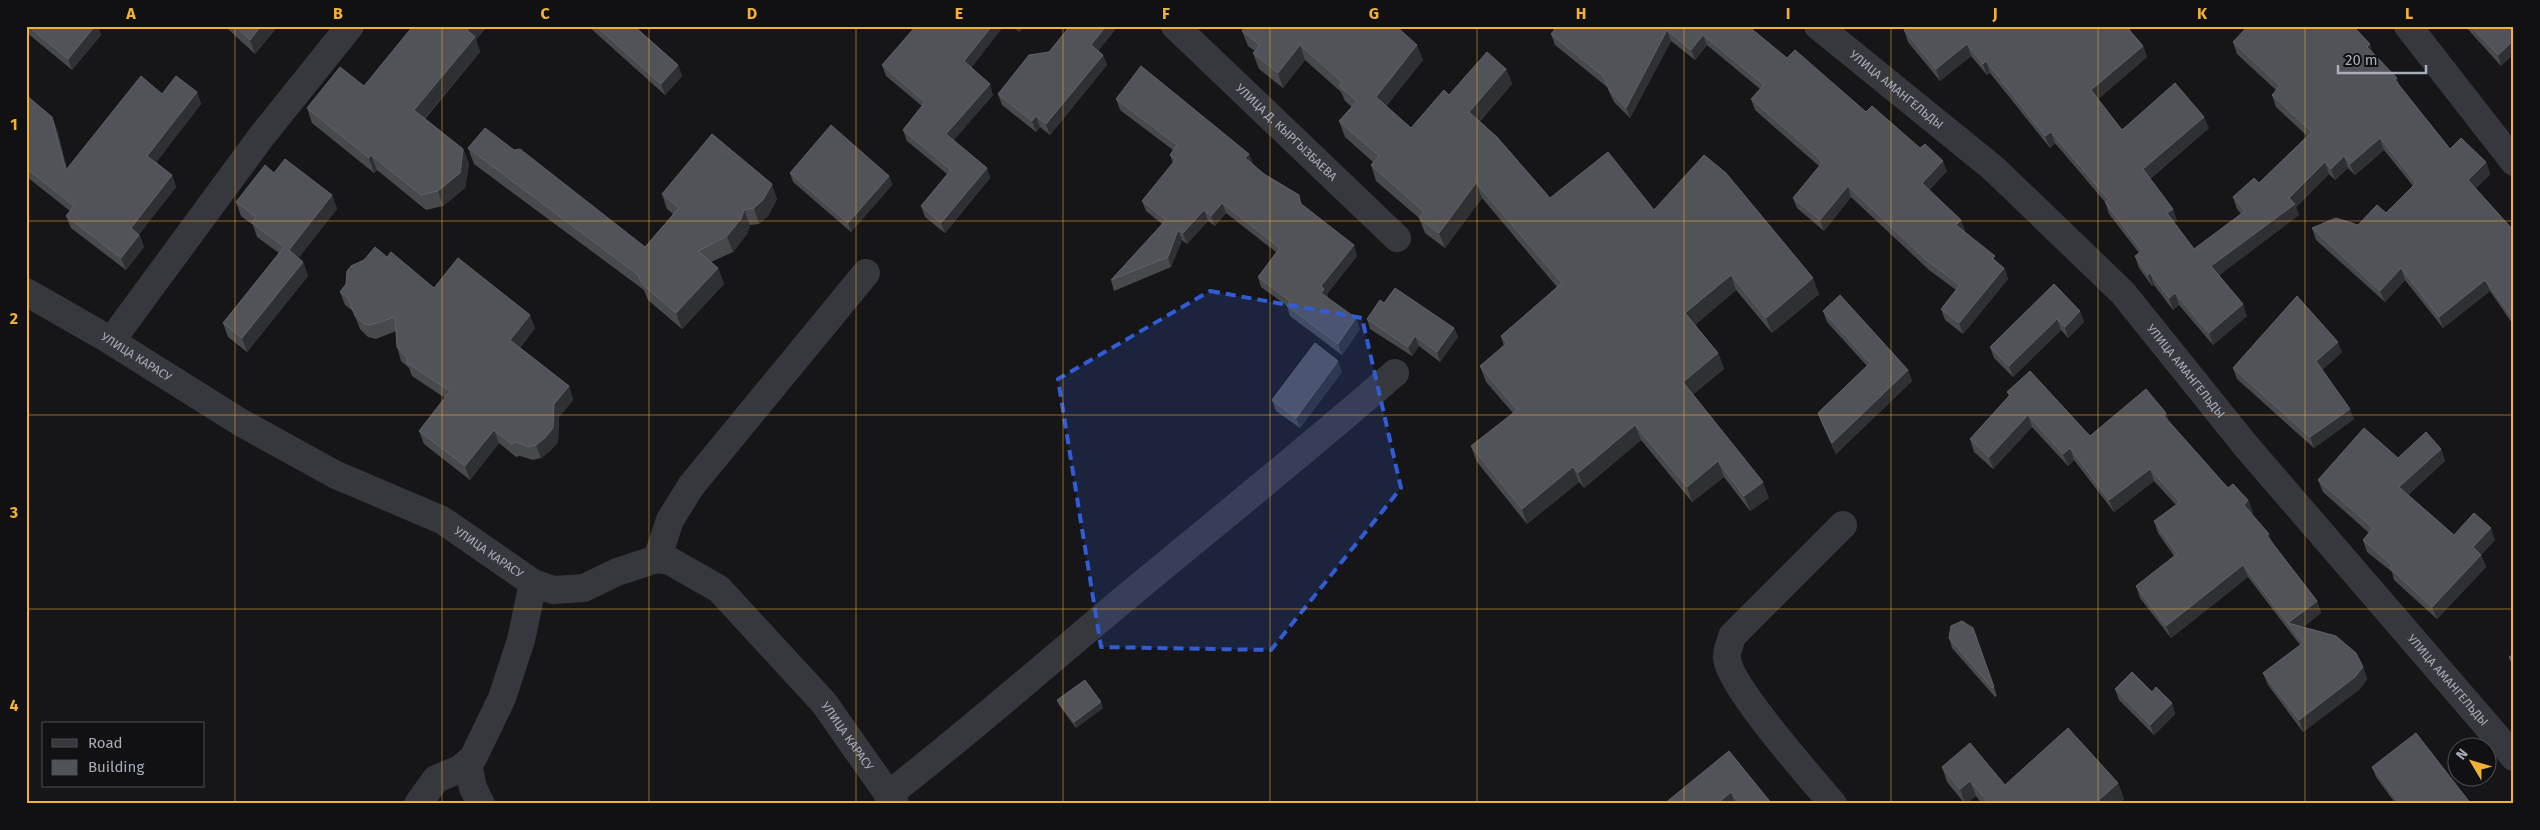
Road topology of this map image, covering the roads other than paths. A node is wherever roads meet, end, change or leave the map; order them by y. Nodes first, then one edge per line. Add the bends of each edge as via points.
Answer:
1 (350, 26) edge
2 (1175, 26) edge
3 (1818, 26) edge
4 (2408, 26) edge
5 (2514, 162) edge
6 (1397, 238) dead end
7 (866, 273) dead end
8 (26, 292) edge
9 (110, 341) junction
10 (1395, 374) dead end
11 (1843, 525) dead end
12 (657, 559) junction
13 (533, 583) junction
14 (2514, 757) edge
15 (468, 762) junction
16 (892, 799) edge
17 (418, 804) edge
18 (481, 804) edge
19 (1833, 804) edge

1 - 9 street via 261,137
2 - 6 street, УЛИЦА Д. КЫРГЫЗБАЕВА
3 - 14 street, УЛИЦА АМАНГЕЛЬДЫ via 1993,168 2122,293 2246,446
4 - 5 street
7 - 12 street via 691,486 670,520
8 - 9 street, УЛИЦА КАРАСУ
9 - 13 street, УЛИЦА КАРАСУ via 240,422 336,474 442,520
10 - 16 street via 1281,472 1135,590
11 - 19 street via 1732,636 1726,657 1734,678 1748,699
12 - 13 street, УЛИЦА КАРАСУ via 617,572 584,588 553,590
12 - 16 street, УЛИЦА КАРАСУ via 670,561 719,588 824,703
13 - 15 street via 521,640 502,698 473,758
15 - 17 street via 436,778
15 - 18 street via 473,788

